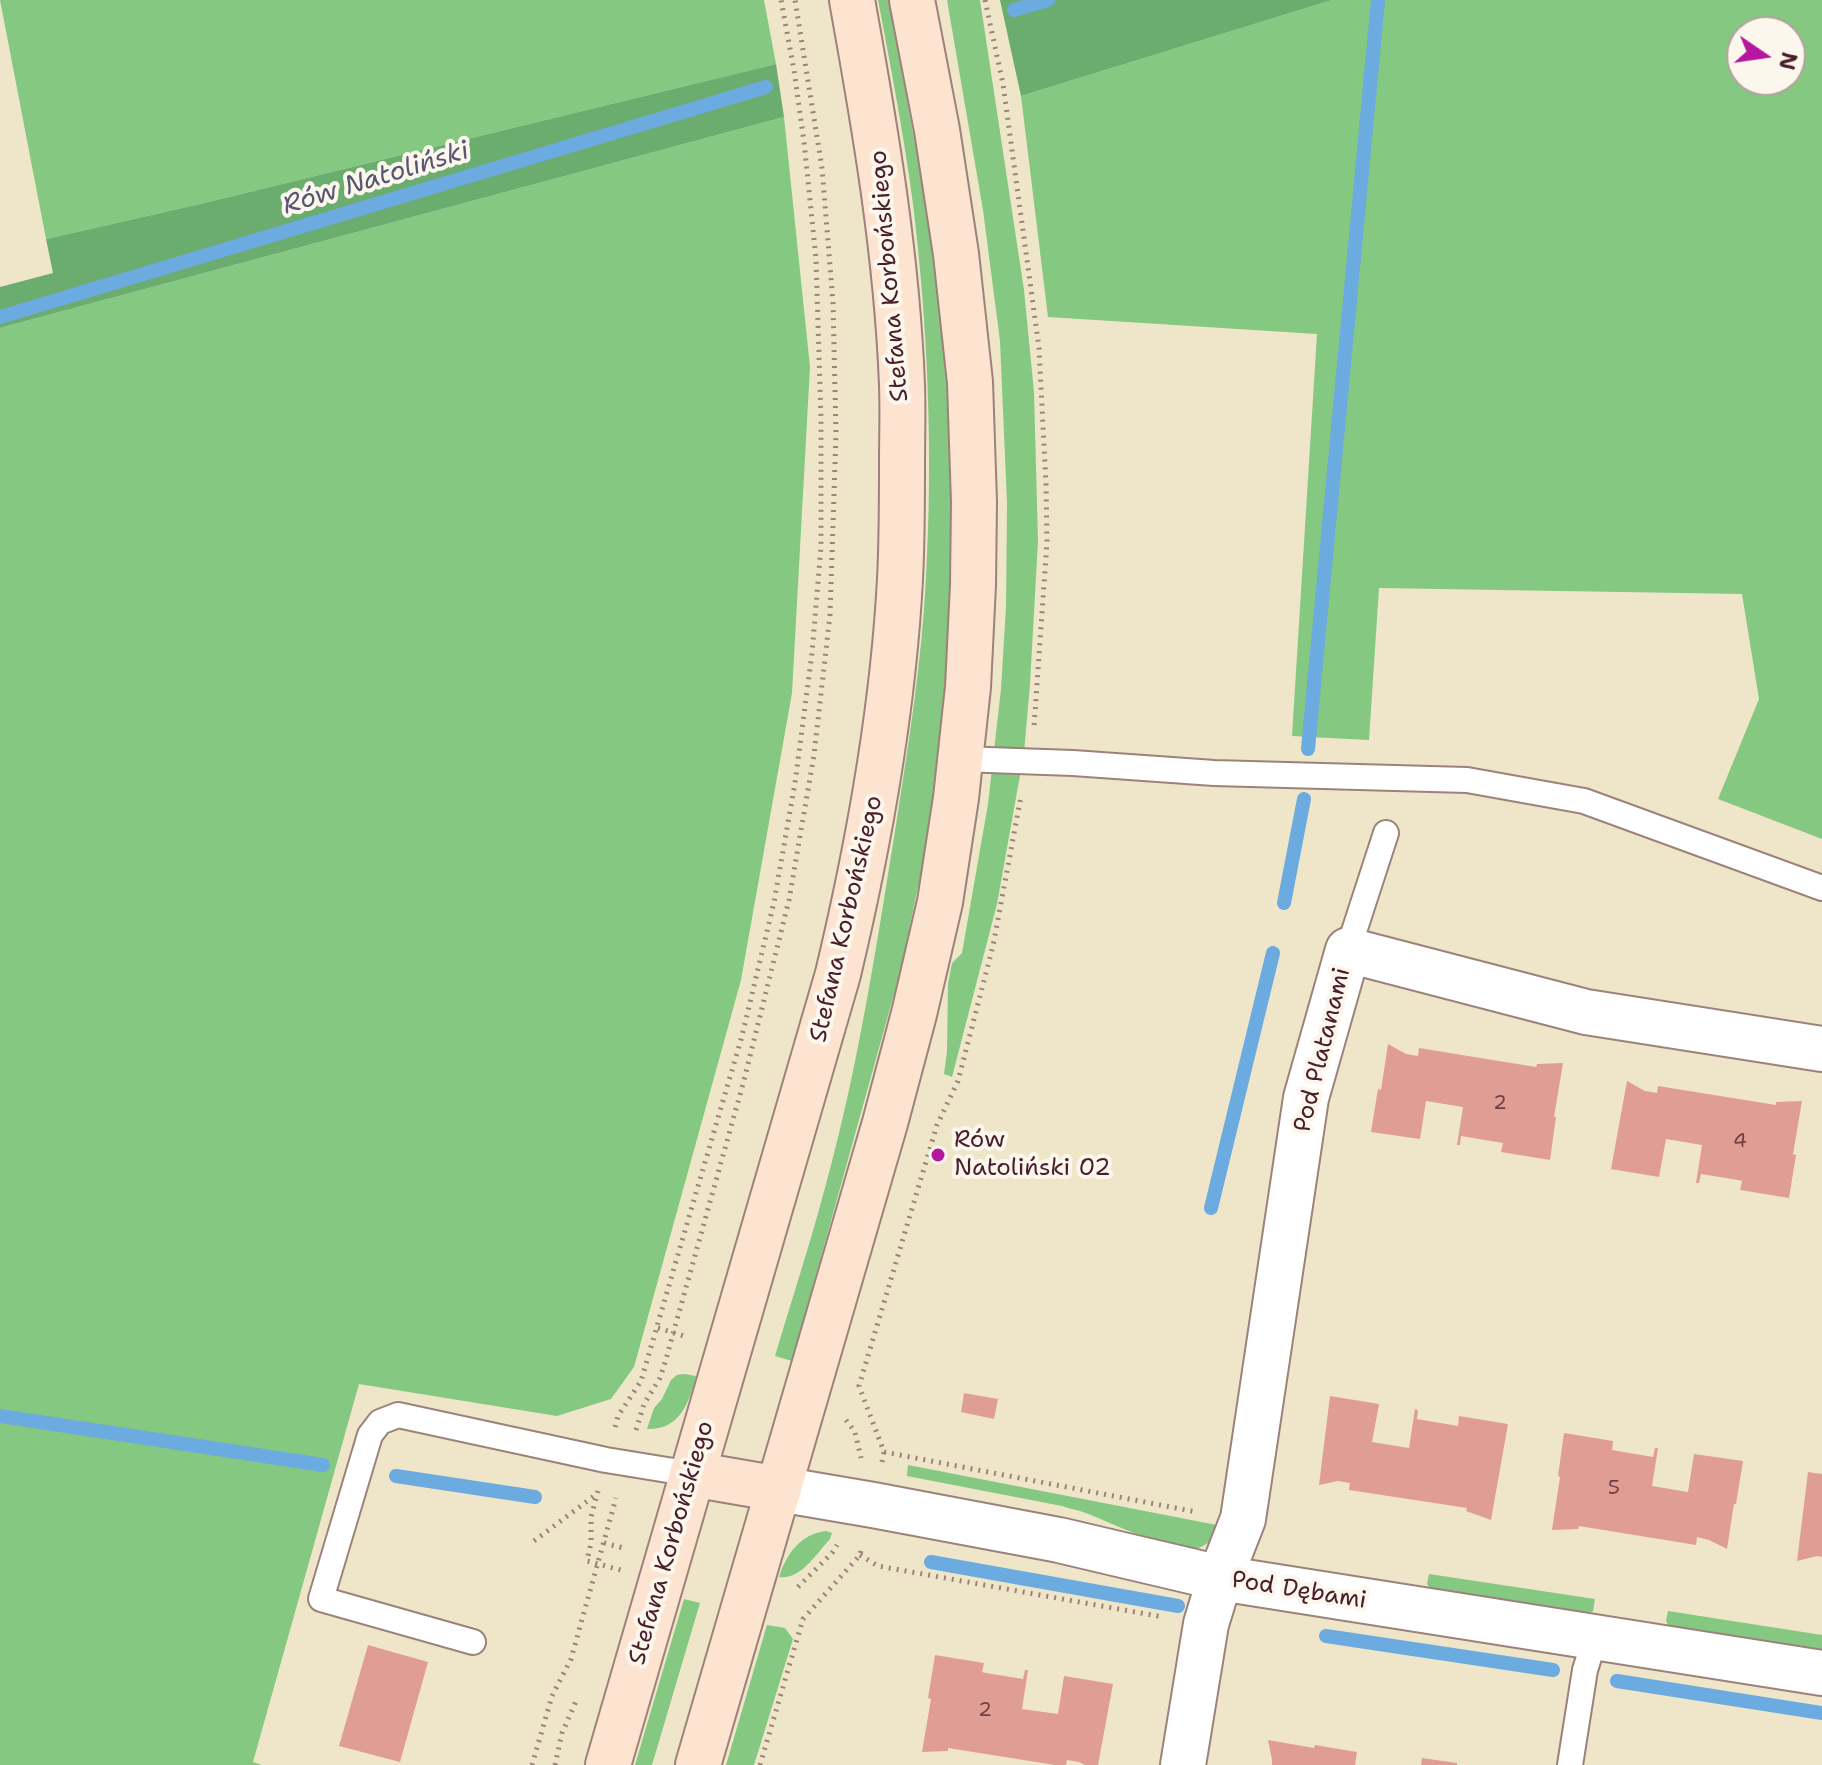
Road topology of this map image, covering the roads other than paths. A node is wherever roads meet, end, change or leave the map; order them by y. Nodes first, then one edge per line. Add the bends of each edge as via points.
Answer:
1 (852, 0) edge
2 (912, 0) edge
3 (960, 759) junction
4 (1386, 833) dead end
5 (1822, 888) edge
6 (1348, 950) junction
7 (1822, 1049) edge
8 (692, 1474) junction
9 (779, 1489) junction
10 (1220, 1578) junction
11 (1595, 1638) junction
12 (473, 1642) dead end
13 (1822, 1673) edge
14 (608, 1765) edge
15 (698, 1765) edge
16 (1183, 1765) edge
17 (1570, 1765) edge

1 - 8 street, Stefana Korbońskiego via 879,150 902,386 900,579 893,664 878,785 838,974
2 - 3 street via 956,254 970,382 973,585
3 - 5 lane via 1467,780 1584,801
3 - 9 street via 940,902 914,1014
4 - 6 lane
6 - 7 street, Pod Platanami via 1586,1012
6 - 10 street, Pod Platanami via 1306,1098 1243,1519
8 - 9 street
8 - 12 lane via 398,1415 380,1422 370,1435 321,1599
8 - 14 street, Stefana Korbońskiego
9 - 10 street, Pod Dębami via 1059,1540
9 - 15 street
10 - 11 street, Pod Dębami
10 - 16 street, Pod Platanami via 1206,1624
11 - 13 street, Pod Dębami
11 - 17 lane

